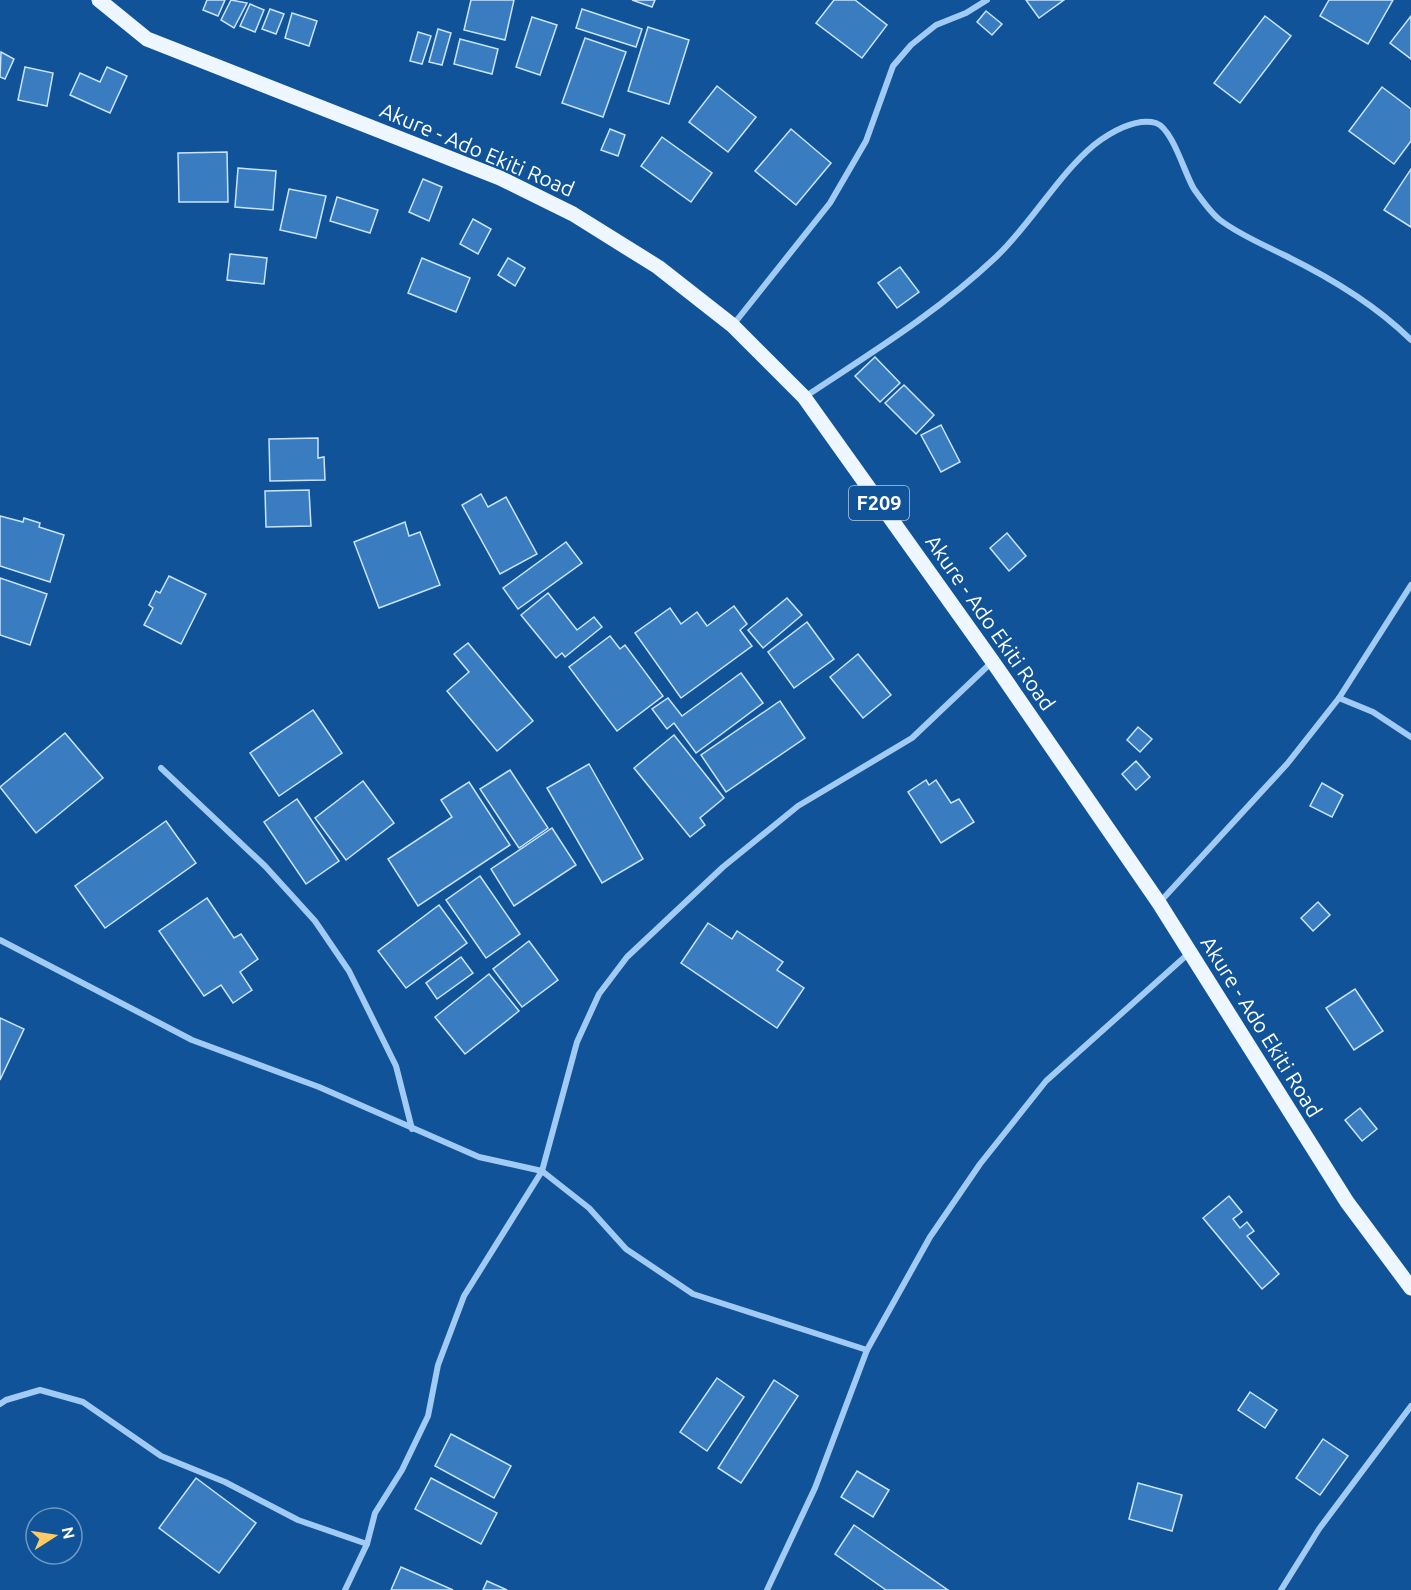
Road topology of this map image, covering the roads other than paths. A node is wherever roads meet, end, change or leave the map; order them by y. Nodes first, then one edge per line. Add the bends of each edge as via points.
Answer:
1 (99, 0) edge
2 (987, 0) edge
3 (732, 326) junction
4 (1411, 340) edge
5 (804, 397) junction
6 (1411, 585) edge
7 (993, 662) junction
8 (1339, 698) junction
9 (1411, 737) edge
10 (161, 768) dead end
11 (1159, 903) junction
12 (0, 940) edge
13 (1189, 953) junction
14 (412, 1129) junction
15 (542, 1171) junction
16 (1411, 1288) edge
17 (867, 1350) junction
18 (0, 1404) edge
19 (1411, 1406) edge
20 (367, 1544) junction
21 (345, 1590) edge
22 (767, 1590) edge
23 (1281, 1590) edge

1 - 3 main road, Akure - Ado Ekiti Road / F209 via 147,39 500,178 573,214 658,267
2 - 3 street via 966,14 936,25 893,66 866,141 830,202
3 - 5 main road, Akure - Ado Ekiti Road / F209
4 - 5 street via 1387,316 1218,219 1194,188 1162,126 1137,123 1116,130 1093,146 1025,228 927,316
5 - 7 main road, Akure - Ado Ekiti Road / F209
6 - 8 street
7 - 11 main road, Akure - Ado Ekiti Road / F209
7 - 15 street via 912,738 789,814 723,867 627,957 599,994 577,1042
8 - 9 street via 1373,712
8 - 11 street via 1287,764
10 - 14 street via 266,866 315,921 349,971 396,1066
11 - 13 main road, Akure - Ado Ekiti Road / F209
12 - 14 street via 192,1040 319,1087
13 - 16 main road, Akure - Ado Ekiti Road / F209 via 1347,1202
13 - 17 street via 1046,1081 980,1164 930,1237
14 - 15 street via 479,1157
15 - 17 street via 590,1208 626,1250 693,1294
15 - 20 street via 464,1296 438,1365 428,1416 402,1470 375,1513
17 - 22 street via 815,1488
18 - 20 street via 40,1390 83,1402 161,1456 225,1482 298,1520
19 - 23 street via 1319,1529
20 - 21 street

